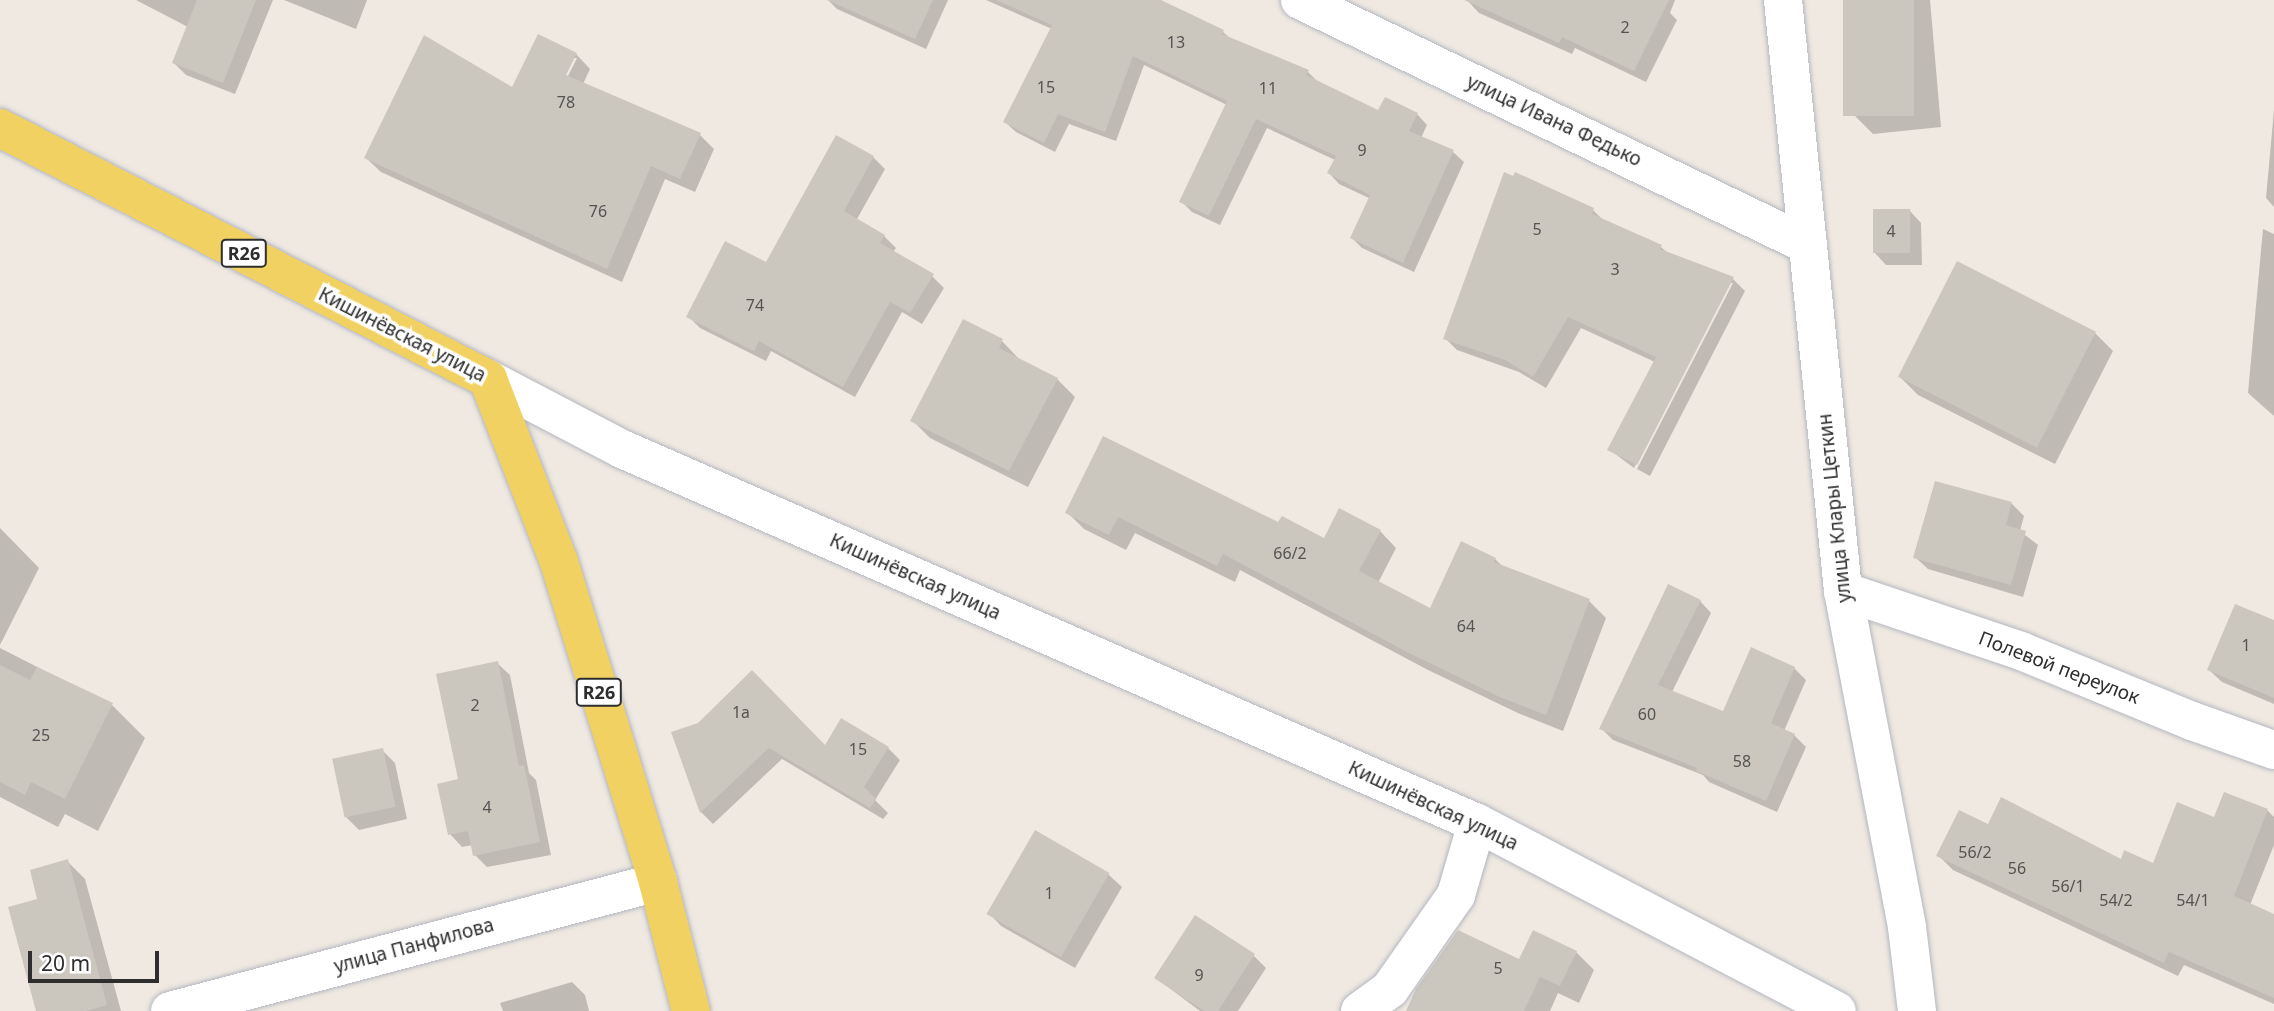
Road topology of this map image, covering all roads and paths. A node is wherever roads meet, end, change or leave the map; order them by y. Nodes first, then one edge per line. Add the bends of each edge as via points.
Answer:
1 (1300, 0) edge
2 (1783, 0) edge
3 (0, 128) edge
4 (1808, 245) junction
5 (488, 379) junction
6 (1843, 591) junction
7 (2274, 750) edge
8 (1477, 823) junction
9 (658, 881) junction
10 (170, 1011) edge
11 (691, 1011) edge
12 (1360, 1011) edge
13 (1837, 1011) edge
14 (1917, 1011) edge

1 - 4 street, улица Ивана Федько
2 - 4 street, улица Клары Цеткин
3 - 5 main road, Кишинёвская улица / R26
4 - 6 street, улица Клары Цеткин
5 - 8 street, Кишинёвская улица via 622,449
5 - 9 main road, R26 via 559,562
6 - 7 street, Полевой переулок via 2021,651
6 - 14 street, улица Клары Цеткин via 1907,927
8 - 12 street via 1456,895 1390,989
8 - 13 street, Кишинёвская улица
9 - 10 street, улица Панфилова
9 - 11 main road, R26

